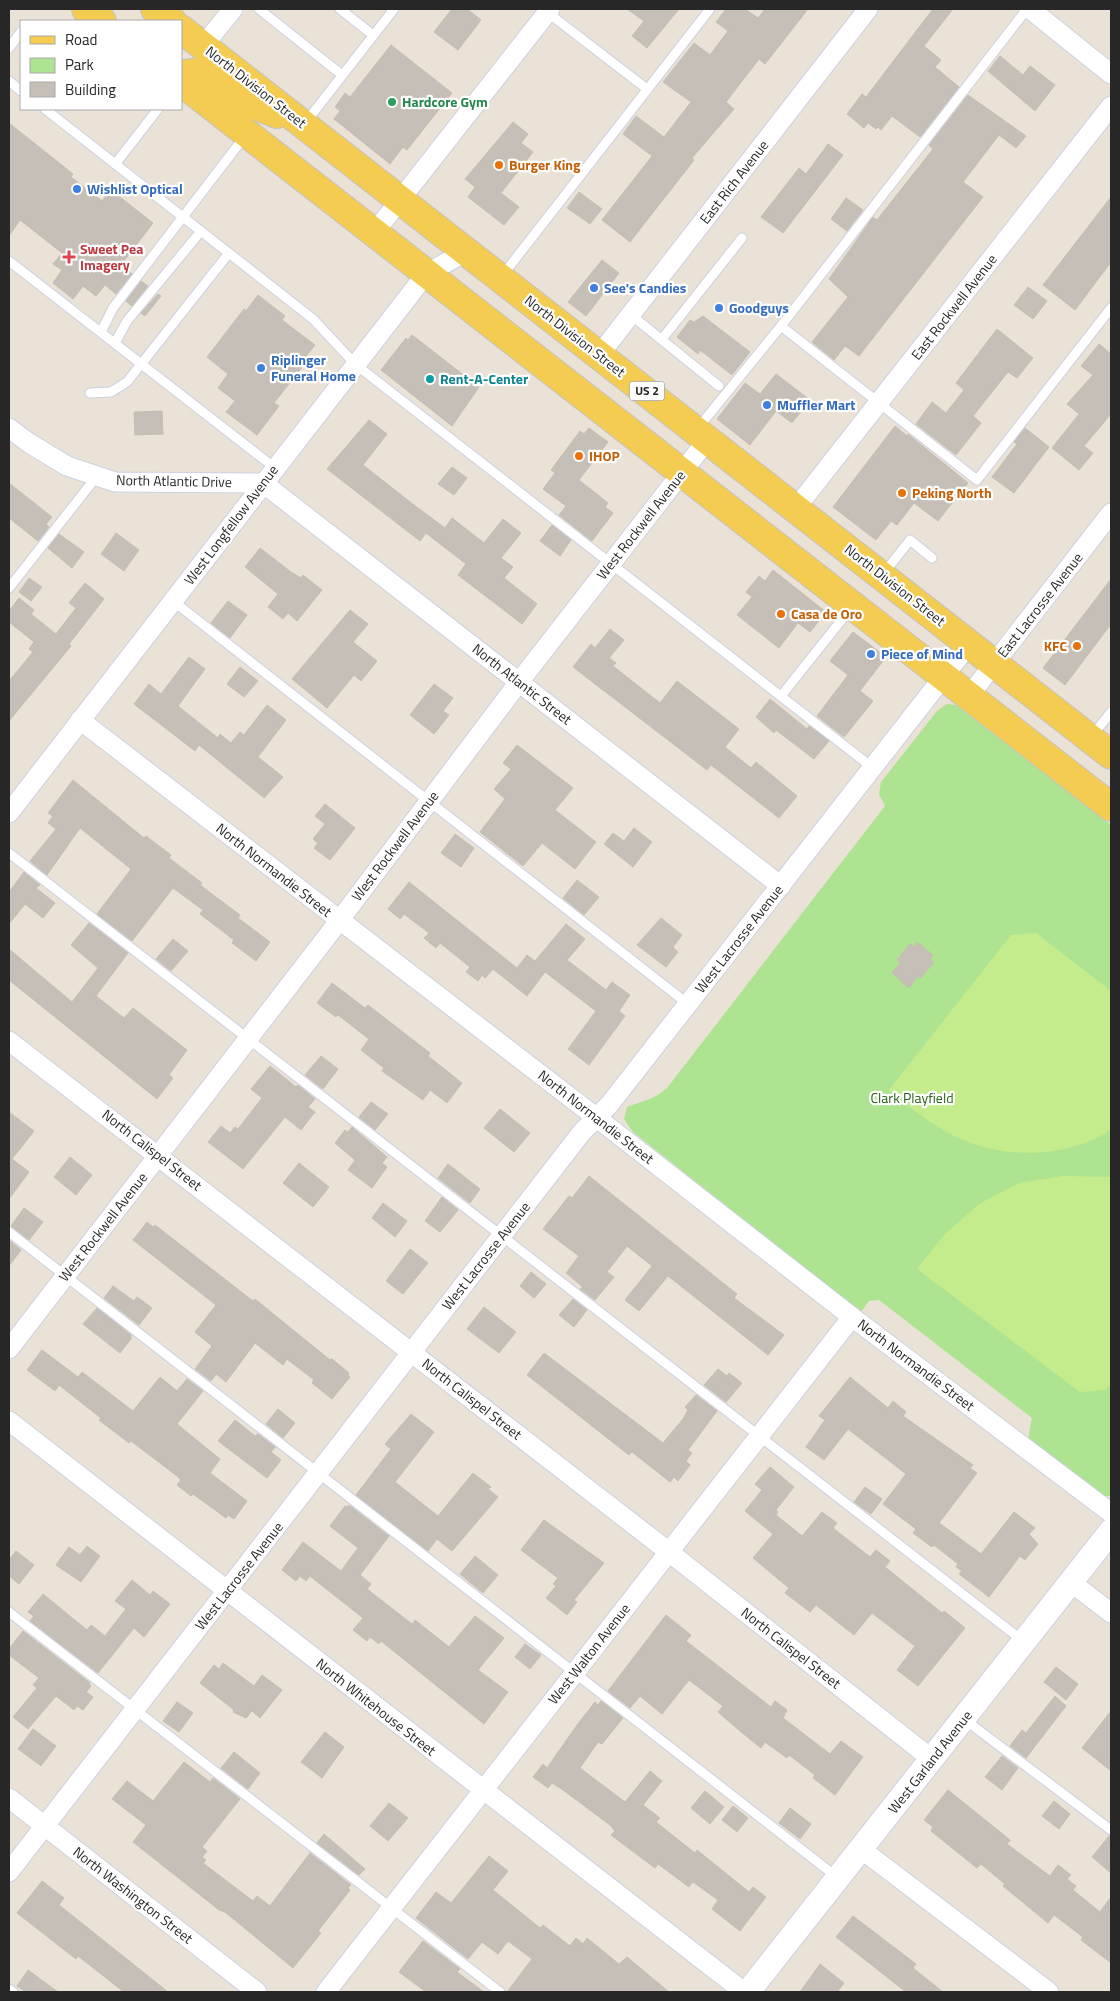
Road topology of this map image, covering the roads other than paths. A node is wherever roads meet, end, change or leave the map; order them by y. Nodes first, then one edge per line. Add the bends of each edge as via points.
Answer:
1 (86, 9) edge
2 (156, 9) edge
3 (233, 9) edge
4 (259, 9) edge
5 (340, 9) edge
6 (394, 9) edge
7 (710, 9) edge
8 (868, 9) edge
9 (1028, 9) edge
10 (548, 11) edge
11 (101, 20) edge
12 (171, 20) edge
13 (182, 30) edge
14 (20, 33) edge
15 (373, 35) junction
16 (204, 46) junction
17 (9, 48) edge
18 (1111, 74) edge
19 (342, 75) junction
20 (182, 78) edge
21 (9, 81) edge
22 (182, 81) edge
23 (647, 89) junction
24 (20, 90) edge
25 (1111, 106) edge
26 (46, 110) edge
27 (157, 110) edge
28 (304, 124) junction
29 (247, 134) junction
30 (116, 163) junction
31 (402, 200) junction
32 (184, 217) junction
33 (201, 231) junction
34 (374, 233) junction
35 (742, 238) dead end
36 (467, 251) junction
37 (229, 253) junction
38 (9, 260) edge
39 (426, 274) junction
40 (500, 278) junction
41 (1111, 308) edge
42 (631, 315) junction
43 (781, 326) junction
44 (101, 332) junction
45 (662, 339) junction
46 (115, 343) junction
47 (600, 354) junction
48 (356, 364) junction
49 (143, 365) junction
50 (719, 386) dead end
51 (90, 392) dead end
52 (879, 403) junction
53 (9, 428) edge
54 (702, 435) junction
55 (275, 468) junction
56 (682, 473) junction
57 (96, 476) junction
58 (263, 483) junction
59 (796, 508) junction
60 (1111, 513) edge
61 (932, 558) dead end
62 (611, 563) junction
63 (882, 575) junction
64 (9, 588) edge
65 (174, 601) junction
66 (852, 606) junction
67 (969, 644) junction
68 (994, 664) junction
69 (944, 677) junction
70 (519, 682) junction
71 (781, 696) junction
72 (969, 696) junction
73 (1111, 712) edge
74 (80, 720) junction
75 (1101, 746) edge
76 (873, 768) junction
77 (429, 802) junction
78 (1111, 807) edge
79 (9, 813) edge
80 (9, 853) edge
81 (780, 886) junction
82 (339, 921) junction
83 (688, 1004) junction
84 (249, 1038) junction
85 (9, 1040) edge
86 (597, 1118) junction
87 (158, 1155) junction
88 (9, 1232) edge
89 (502, 1234) junction
90 (65, 1276) junction
91 (852, 1317) junction
92 (9, 1348) edge
93 (411, 1352) junction
94 (9, 1421) edge
95 (760, 1435) junction
96 (318, 1473) junction
97 (1111, 1513) edge
98 (1111, 1531) edge
99 (669, 1552) junction
100 (1072, 1583) junction
101 (227, 1591) junction
102 (9, 1612) edge
103 (1111, 1613) edge
104 (1024, 1642) junction
105 (575, 1672) junction
106 (136, 1709) junction
107 (964, 1719) junction
108 (933, 1760) junction
109 (482, 1790) junction
110 (9, 1798) edge
111 (44, 1825) junction
112 (1111, 1830) edge
113 (862, 1849) junction
114 (9, 1872) edge
115 (838, 1878) junction
116 (391, 1908) junction
117 (9, 1989) edge
118 (13, 1992) edge
119 (257, 1992) edge
120 (326, 1992) edge
121 (500, 1992) edge
122 (744, 1992) edge
123 (748, 1992) edge
124 (1049, 1992) edge

1 - 11 main road
2 - 12 main road
3 - 16 street
4 - 19 lane
5 - 15 lane
6 - 15 lane
7 - 23 lane
8 - 42 street, East Rich Avenue
9 - 18 street
9 - 43 lane
10 - 23 lane
10 - 31 street
13 - 16 main road, North Division Street / US 2
14 - 17 lane
15 - 19 lane
16 - 28 main road, North Division Street / US 2
19 - 28 lane
20 - 28 main road via 185,74 198,72 234,97
21 - 24 lane
22 - 29 main road
23 - 40 lane
25 - 52 street, East Rockwell Avenue
26 - 30 lane
27 - 30 lane
28 - 31 main road, North Division Street / US 2
29 - 32 lane
29 - 34 main road
30 - 32 lane
31 - 34 street
31 - 36 main road, North Division Street / US 2
32 - 33 lane
32 - 44 lane via 113,308
33 - 37 lane
33 - 46 lane via 127,320
34 - 39 main road
35 - 45 lane
36 - 39 street, West Longfellow Avenue
36 - 40 main road, North Division Street / US 2
37 - 48 lane via 314,320
37 - 49 lane
38 - 44 lane
39 - 48 street, West Longfellow Avenue
39 - 56 main road
40 - 47 main road, North Division Street / US 2
41 - 52 lane via 977,480
42 - 45 lane
42 - 47 street, East Rich Avenue
43 - 52 lane
43 - 54 lane
44 - 46 lane
45 - 50 lane
46 - 49 lane
47 - 54 main road, North Division Street / US 2
48 - 55 street, West Longfellow Avenue
48 - 62 lane
49 - 51 lane via 127,382 111,392
49 - 55 lane
52 - 59 street, East Rockwell Avenue
53 - 57 street, North Atlantic Drive via 67,466
54 - 56 street, West Rockwell Avenue
54 - 59 main road, North Division Street / US 2
55 - 58 street, West Longfellow Avenue
56 - 62 street, West Rockwell Avenue
56 - 66 main road
57 - 58 street, North Atlantic Drive via 115,482
57 - 64 lane
58 - 65 street, West Longfellow Avenue
58 - 70 street, North Atlantic Street
59 - 63 main road, North Division Street / US 2
60 - 68 street, East Lacrosse Avenue
61 - 63 lane via 910,540
62 - 70 street, West Rockwell Avenue
62 - 71 lane
63 - 67 main road, North Division Street / US 2
65 - 74 street, West Longfellow Avenue
65 - 77 lane
66 - 69 main road
66 - 71 lane
67 - 68 main road, North Division Street / US 2
67 - 69 street, West Lacrosse Avenue
68 - 72 street, East Lacrosse Avenue
68 - 75 main road, North Division Street / US 2
69 - 72 main road
69 - 76 street, West Lacrosse Avenue
70 - 77 street, West Rockwell Avenue
70 - 81 street, North Atlantic Street
71 - 76 lane
72 - 78 main road
73 - 75 lane
74 - 79 street, West Longfellow Avenue
74 - 82 street, North Normandie Street
76 - 81 street, West Lacrosse Avenue
77 - 82 street, West Rockwell Avenue
77 - 83 lane
80 - 84 lane
81 - 83 street, West Lacrosse Avenue
82 - 84 street, West Rockwell Avenue
82 - 86 street, North Normandie Street
83 - 86 street, West Lacrosse Avenue
84 - 87 street, West Rockwell Avenue
84 - 89 lane
85 - 87 street, North Calispel Street
86 - 89 street, West Lacrosse Avenue via 582,1132
86 - 91 street, North Normandie Street
87 - 90 street, West Rockwell Avenue
87 - 93 street, North Calispel Street
88 - 90 lane
89 - 93 street, West Lacrosse Avenue
89 - 95 lane
90 - 92 street, West Rockwell Avenue
90 - 96 lane
91 - 95 street, West Walton Avenue
91 - 97 street, North Normandie Street
93 - 96 street, West Lacrosse Avenue
93 - 99 street, North Calispel Street
94 - 101 street, North Whitehouse Street
95 - 99 street, West Walton Avenue
95 - 104 lane
96 - 101 street, West Lacrosse Avenue
96 - 105 lane
98 - 100 street, West Garland Avenue
99 - 105 street, West Walton Avenue
99 - 108 street, North Calispel Street
100 - 103 street
100 - 104 street, West Garland Avenue
101 - 106 street, West Lacrosse Avenue
101 - 109 street, North Whitehouse Street
102 - 106 lane
104 - 107 street, West Garland Avenue
105 - 109 street, West Walton Avenue
105 - 115 lane
106 - 111 street, West Lacrosse Avenue
106 - 116 lane
107 - 108 street, West Garland Avenue
107 - 112 lane
108 - 113 street, West Garland Avenue
109 - 116 street, West Walton Avenue
109 - 122 street, North Whitehouse Street
110 - 111 street, North Washington Street
111 - 114 street, West Lacrosse Avenue
111 - 119 street, North Washington Street
113 - 115 street, West Garland Avenue
113 - 124 street
115 - 123 street, West Garland Avenue
116 - 120 street, West Walton Avenue
116 - 121 lane
117 - 118 lane

